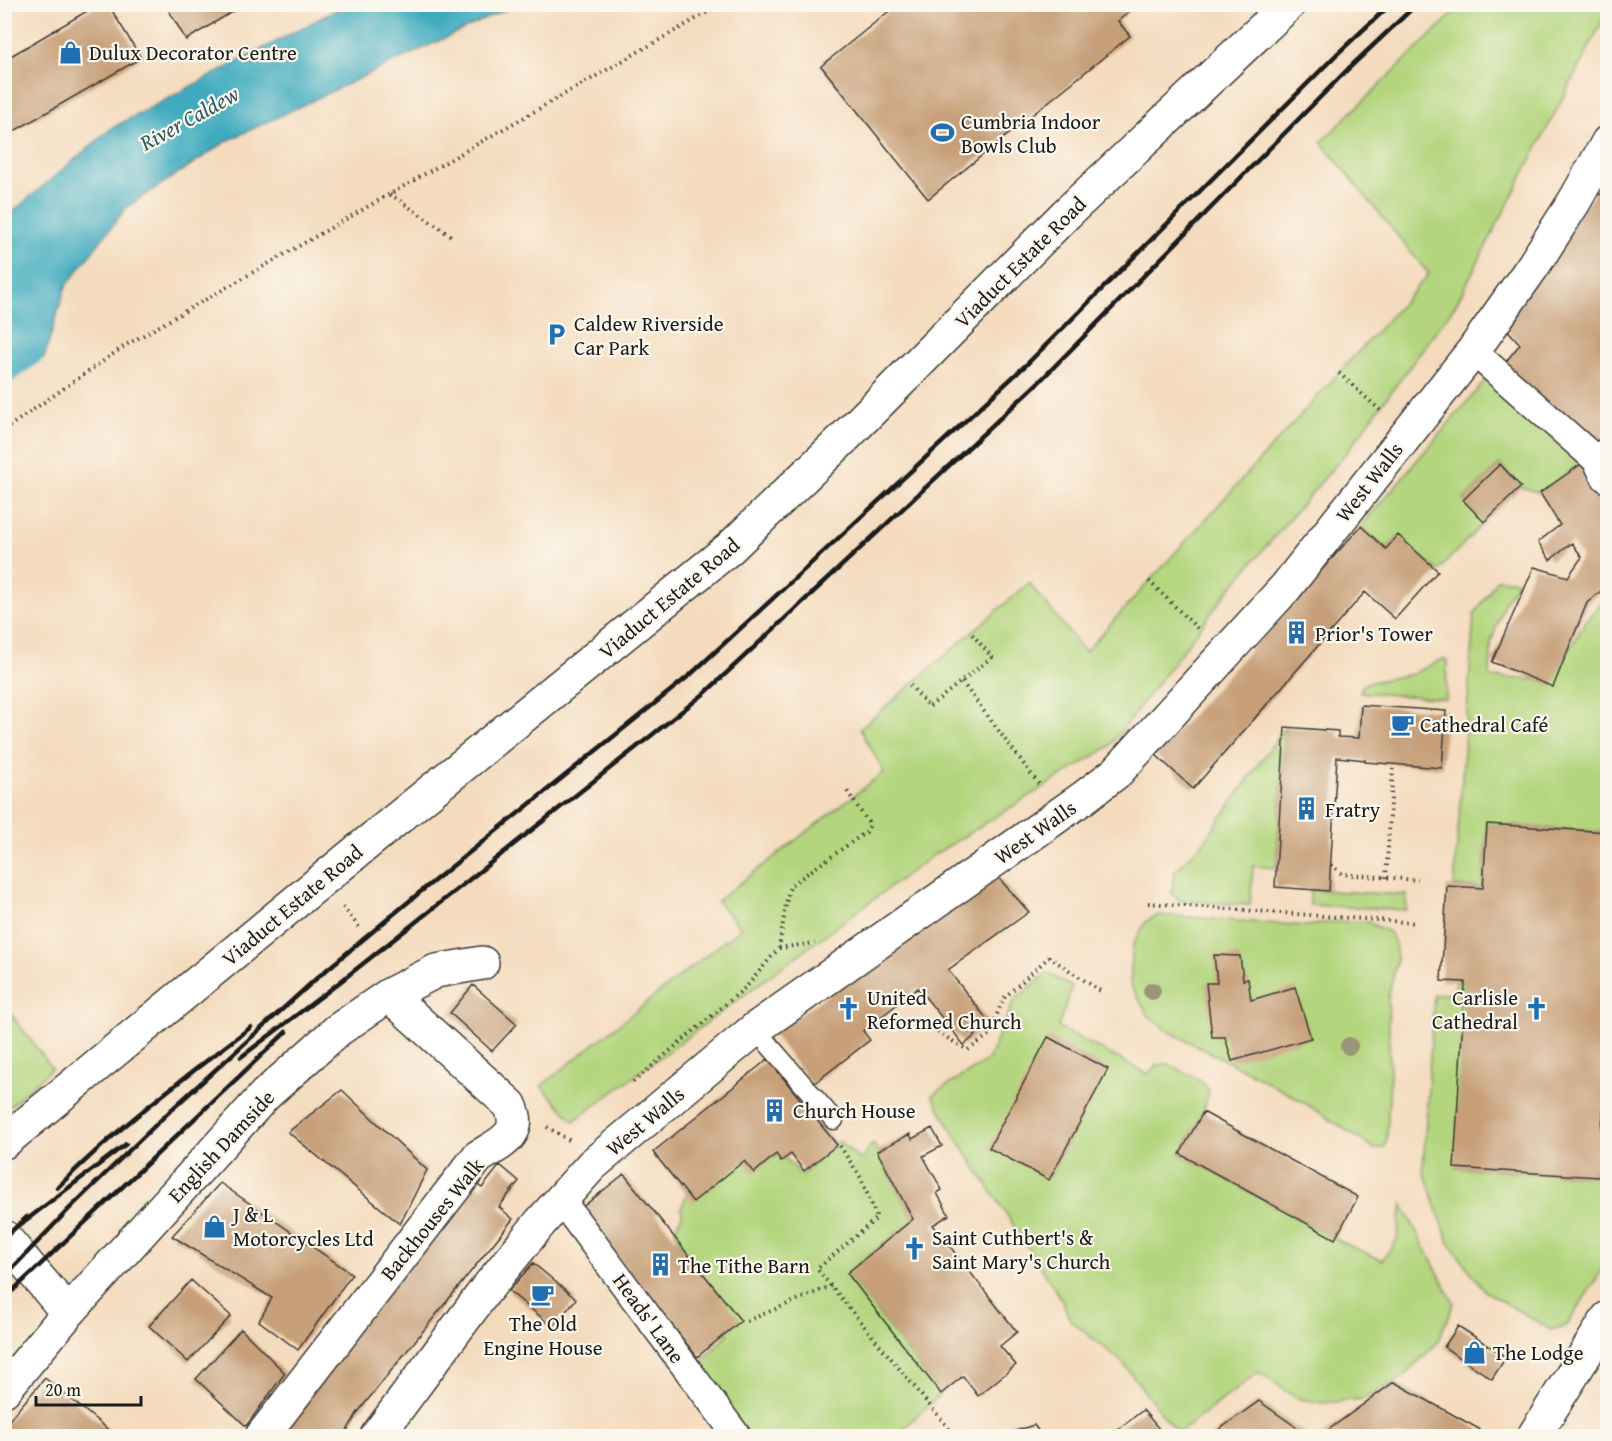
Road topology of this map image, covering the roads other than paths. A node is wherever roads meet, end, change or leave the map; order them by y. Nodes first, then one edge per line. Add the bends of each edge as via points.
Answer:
1 (1289, 4) edge
2 (1608, 142) edge
3 (1473, 351) junction
4 (1605, 463) edge
5 (482, 963) dead end
6 (389, 995) junction
7 (755, 1029) junction
8 (834, 1120) road end
9 (4, 1142) edge
10 (561, 1200) junction
11 (4, 1237) edge
12 (68, 1313) junction
13 (1608, 1318) edge
14 (4, 1390) edge
15 (262, 1437) edge
16 (377, 1437) edge
17 (737, 1437) edge
18 (1534, 1437) edge

1 - 9 street, Viaduct Estate Road via 1066,214 730,548
2 - 3 street, West Walls via 1533,266
3 - 4 street
3 - 7 street, West Walls via 1286,587 1117,772
5 - 6 street, English Damside via 436,971
6 - 12 street, English Damside via 338,1030 265,1095
6 - 15 street, Backhouses Walk via 510,1106 515,1124 511,1135 478,1157
7 - 8 lane
7 - 10 street, West Walls via 592,1165
10 - 16 street, West Walls via 484,1292
10 - 17 street, Heads' Lane
11 - 12 street
12 - 14 street, English Damside
13 - 18 street

